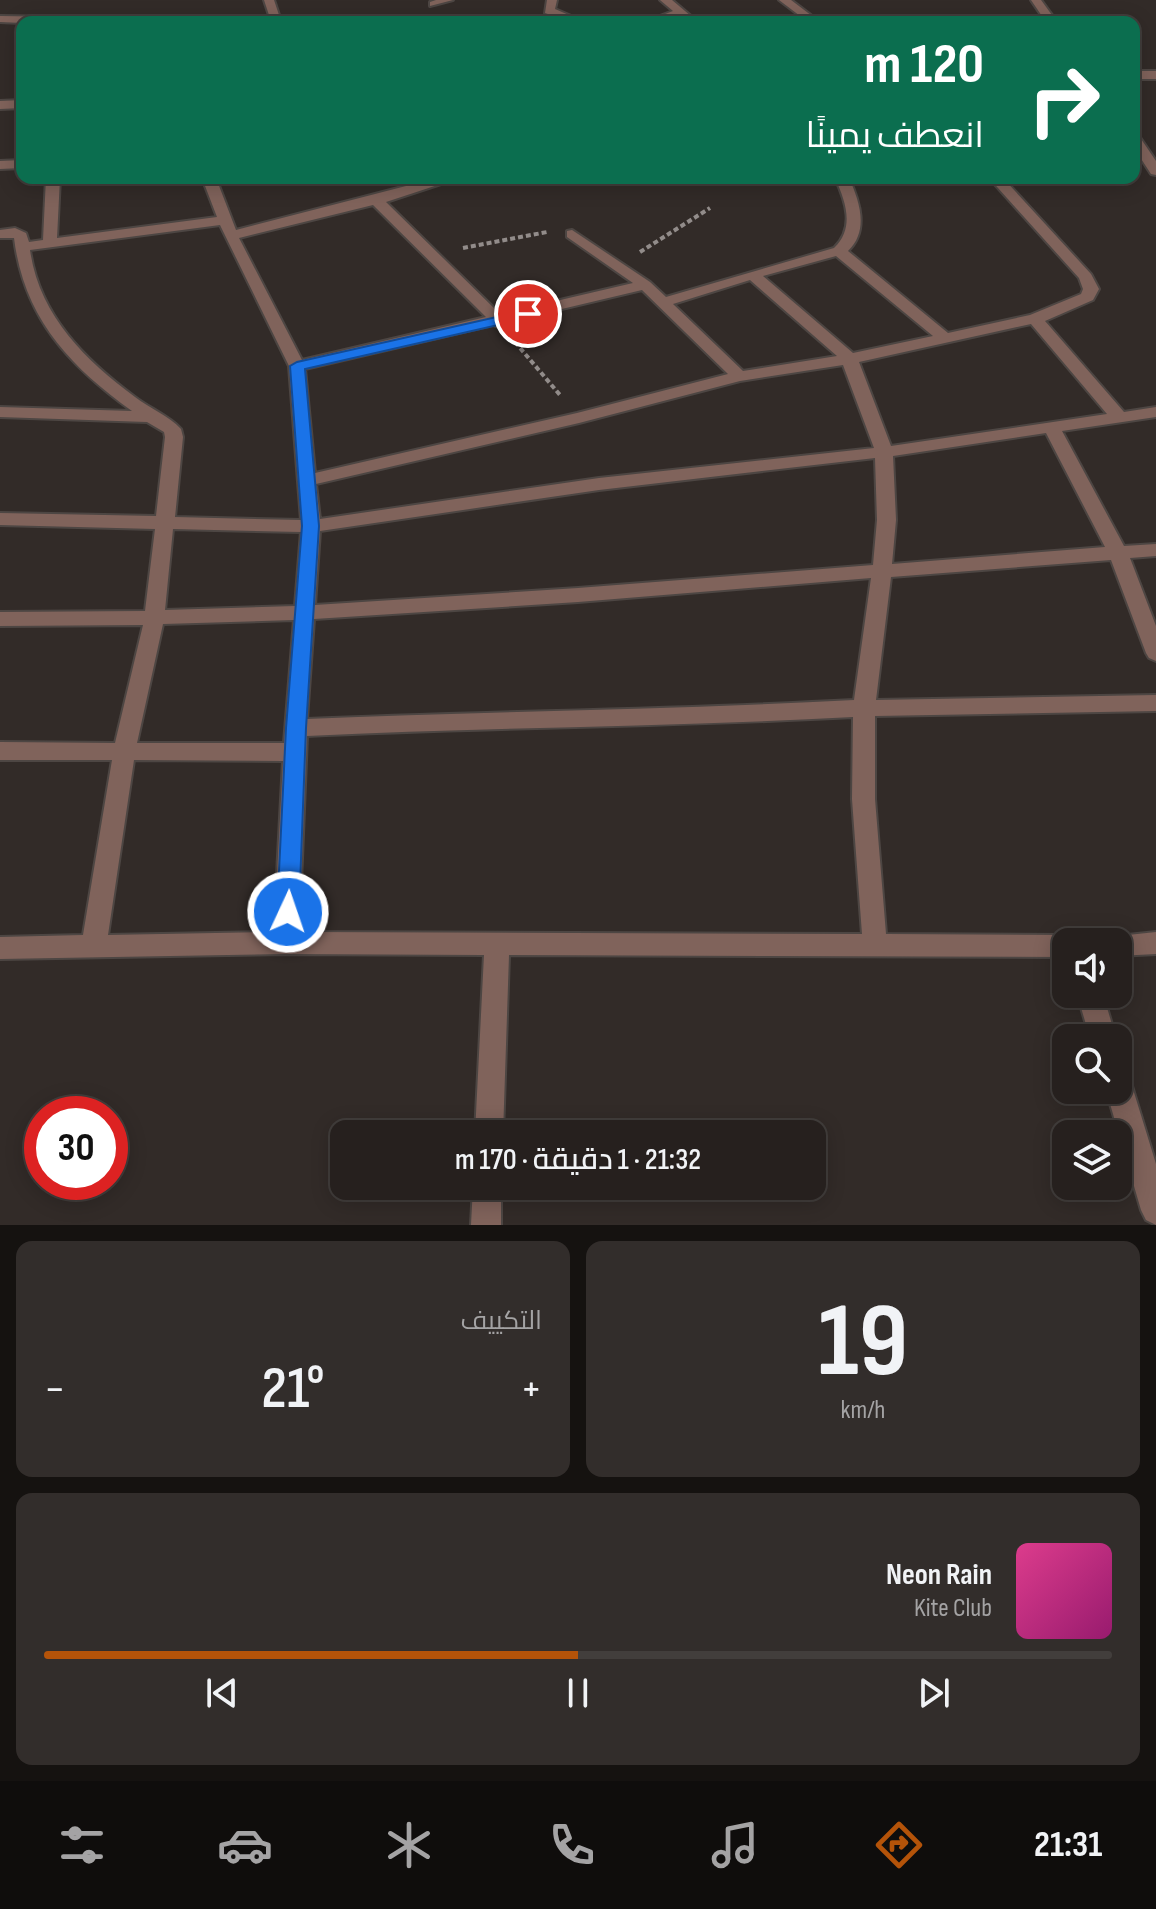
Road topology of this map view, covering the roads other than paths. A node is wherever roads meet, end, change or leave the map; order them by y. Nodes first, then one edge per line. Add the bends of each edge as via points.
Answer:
1 (448, 0) edge
2 (552, 0) edge
3 (665, 0) edge
4 (784, 0) edge
5 (434, 4) dead end
6 (12, 10) dead end
7 (678, 13) junction
8 (563, 16) edge
9 (668, 16) edge
10 (683, 16) edge
11 (807, 16) edge
12 (2, 21) edge
13 (1140, 148) edge
14 (1156, 171) edge
15 (53, 184) edge
16 (211, 184) edge
17 (431, 184) edge
18 (845, 184) edge
19 (1001, 184) edge
20 (376, 200) junction
21 (228, 228) junction
22 (0, 234) edge
23 (572, 234) road end
24 (50, 242) junction
25 (21, 247) junction
26 (839, 251) junction
27 (752, 274) junction
28 (645, 285) junction
29 (661, 303) junction
30 (1035, 319) junction
31 (499, 322) junction
32 (946, 339) junction
33 (850, 359) junction
34 (297, 366) junction
35 (739, 376) junction
36 (0, 412) edge
37 (1156, 412) edge
38 (151, 417) junction
39 (1119, 417) junction
40 (1051, 427) junction
41 (884, 452) junction
42 (306, 481) junction
43 (0, 519) edge
44 (164, 520) junction
45 (311, 526) junction
46 (1156, 550) edge
47 (1118, 553) junction
48 (882, 569) junction
49 (305, 614) junction
50 (0, 619) edge
51 (154, 620) junction
52 (1156, 653) edge
53 (1156, 703) edge
54 (865, 708) junction
55 (295, 740) junction
56 (0, 751) edge
57 (124, 753) junction
58 (286, 943) junction
59 (1156, 943) edge
60 (1132, 944) edge
61 (497, 945) junction
62 (94, 946) junction
63 (875, 946) junction
64 (1052, 946) edge
65 (0, 948) edge
66 (1124, 1104) edge
67 (490, 1120) edge
68 (487, 1200) edge
69 (1156, 1210) edge
70 (486, 1225) edge

1 - 5 street
2 - 8 street via 549,11
3 - 7 street
4 - 11 street
6 - 12 street
7 - 9 street
7 - 10 street
13 - 14 street
15 - 24 street
16 - 21 street
17 - 20 street
18 - 26 street via 854,223 852,239
19 - 30 street via 1091,289 1088,297
20 - 21 street
20 - 31 street
21 - 24 street
21 - 34 street
22 - 25 street via 18,233
23 - 28 street
24 - 25 street
25 - 38 street via 44,318 86,365
26 - 27 street
26 - 32 street
27 - 29 street
27 - 33 street
28 - 29 street
28 - 31 street
29 - 35 street
30 - 32 street
30 - 39 street
31 - 34 street
32 - 33 street
33 - 35 street
33 - 41 street
34 - 42 street
35 - 42 street
36 - 38 street
37 - 39 street
38 - 44 street via 172,429 174,437
39 - 40 street
40 - 41 street
40 - 47 street
41 - 45 street via 599,484
41 - 48 street via 888,504
42 - 45 street
43 - 44 street
44 - 45 street
44 - 51 street
45 - 49 street
46 - 47 street
47 - 48 street
47 - 52 street
48 - 49 street
48 - 54 street
49 - 51 street
49 - 55 street
50 - 51 street
51 - 57 street
53 - 54 street
54 - 55 street via 679,718 449,721
54 - 63 street via 862,780
55 - 57 street
55 - 58 street
56 - 57 street
57 - 62 street
58 - 61 street
58 - 62 street
59 - 60 street
61 - 63 street
61 - 67 street
62 - 65 street
63 - 64 street
66 - 69 street
68 - 70 street

